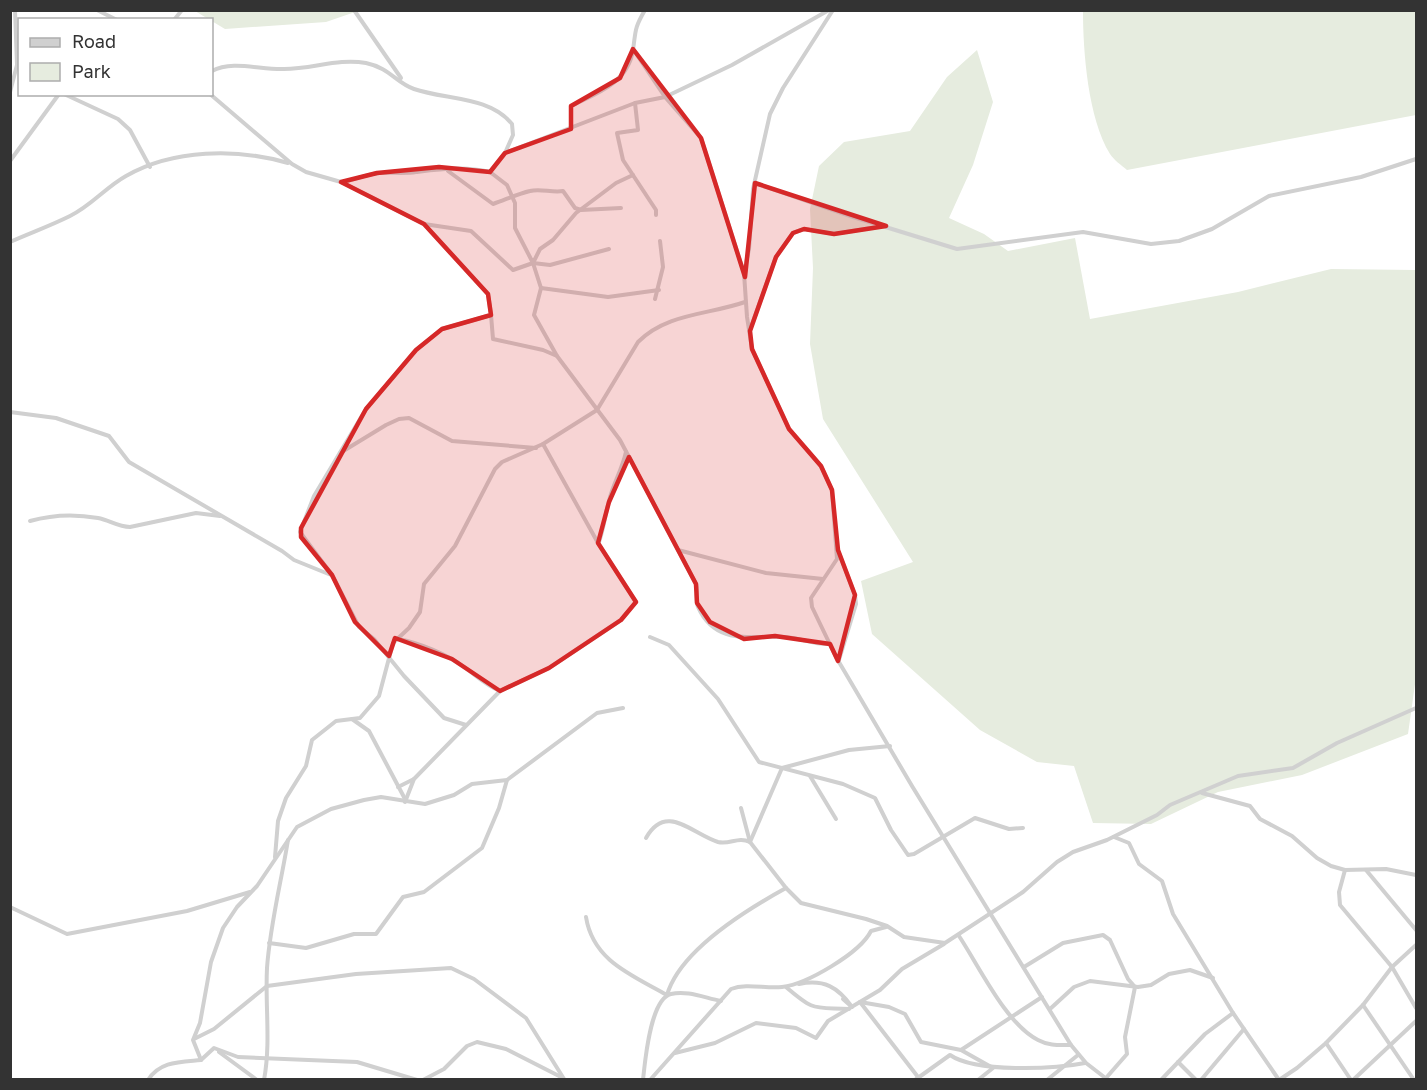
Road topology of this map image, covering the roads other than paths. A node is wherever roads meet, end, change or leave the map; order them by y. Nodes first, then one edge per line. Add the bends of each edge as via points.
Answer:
1 (15, 10) edge
2 (354, 10) edge
3 (645, 10) edge
4 (831, 10) edge
5 (97, 12) edge
6 (112, 18) edge
7 (15, 33) junction
8 (18, 37) edge
9 (633, 49) junction
10 (213, 71) edge
11 (412, 89) junction
12 (10, 92) edge
13 (58, 96) edge
14 (68, 96) edge
15 (212, 96) edge
16 (665, 98) junction
17 (635, 103) junction
18 (571, 129) junction
19 (505, 153) junction
20 (1416, 159) edge
21 (10, 161) edge
22 (292, 164) junction
23 (150, 166) junction
24 (448, 170) junction
25 (490, 172) junction
26 (633, 175) junction
27 (341, 182) junction
28 (755, 183) junction
29 (513, 198) junction
30 (621, 208) dead end
31 (581, 210) junction
32 (656, 215) dead end
33 (424, 224) junction
34 (886, 226) junction
35 (660, 241) dead end
36 (10, 242) edge
37 (609, 249) dead end
38 (532, 263) junction
39 (744, 273) junction
40 (541, 288) junction
41 (659, 290) junction
42 (655, 299) dead end
43 (745, 302) junction
44 (490, 315) junction
45 (750, 331) junction
46 (557, 356) junction
47 (597, 410) junction
48 (10, 412) edge
49 (543, 444) junction
50 (536, 448) junction
51 (626, 452) junction
52 (340, 453) junction
53 (224, 516) junction
54 (30, 521) dead end
55 (598, 543) junction
56 (838, 549) junction
57 (678, 550) junction
58 (332, 575) junction
59 (824, 579) junction
60 (650, 637) dead end
61 (398, 639) junction
62 (830, 644) junction
63 (389, 656) junction
64 (838, 661) junction
65 (500, 691) junction
66 (623, 708) dead end
67 (1416, 708) edge
68 (352, 719) junction
69 (466, 725) junction
70 (890, 746) junction
71 (782, 768) junction
72 (809, 776) junction
73 (414, 779) junction
74 (507, 780) junction
75 (398, 787) junction
76 (1202, 793) junction
77 (406, 801) junction
78 (741, 808) dead end
79 (836, 819) dead end
80 (1023, 828) dead end
81 (943, 836) junction
82 (1114, 837) junction
83 (646, 838) dead end
84 (288, 839) junction
85 (750, 842) junction
86 (275, 856) junction
87 (1345, 870) junction
88 (1365, 870) junction
89 (1416, 874) edge
90 (786, 888) junction
91 (252, 891) junction
92 (10, 907) edge
93 (990, 912) junction
94 (586, 917) dead end
95 (886, 926) junction
96 (1416, 930) edge
97 (958, 936) junction
98 (269, 943) junction
99 (945, 943) junction
100 (1416, 945) edge
101 (1024, 967) junction
102 (1392, 967) junction
103 (1214, 978) junction
104 (795, 984) junction
105 (267, 986) junction
106 (786, 986) junction
107 (1135, 987) junction
108 (668, 995) junction
109 (1042, 996) junction
110 (843, 999) dead end
111 (722, 1001) junction
112 (860, 1002) junction
113 (1363, 1005) junction
114 (851, 1008) junction
115 (1416, 1008) edge
116 (1050, 1009) junction
117 (1233, 1013) junction
118 (1012, 1017) junction
119 (1416, 1021) edge
120 (1244, 1029) junction
121 (193, 1040) junction
122 (1326, 1043) junction
123 (1071, 1045) junction
124 (1389, 1045) junction
125 (214, 1048) junction
126 (961, 1050) junction
127 (675, 1053) junction
128 (1078, 1055) junction
129 (268, 1058) junction
130 (201, 1060) junction
131 (1178, 1062) junction
132 (1086, 1063) junction
133 (993, 1068) junction
134 (1062, 1068) junction
135 (916, 1078) edge
136 (564, 1079) edge
137 (650, 1079) edge
138 (1107, 1079) edge
139 (1415, 1079) edge
140 (148, 1080) edge
141 (256, 1080) edge
142 (264, 1080) edge
143 (417, 1080) edge
144 (423, 1080) edge
145 (643, 1080) edge
146 (978, 1080) edge
147 (1047, 1080) edge
148 (1161, 1080) edge
149 (1196, 1080) edge
150 (1201, 1080) edge
151 (1279, 1080) edge
152 (1352, 1080) edge

1 - 7 street
2 - 11 street
3 - 9 street via 633,35
4 - 16 street
4 - 28 street via 770,114
5 - 6 street
7 - 8 street
7 - 12 street via 17,65
9 - 16 street
9 - 18 street via 620,78 571,106
10 - 11 street via 224,67 286,70 344,60 386,68
11 - 19 street via 485,105 504,115 513,124
13 - 21 street
14 - 23 street via 118,119 130,130
15 - 22 street
16 - 17 street
16 - 39 street via 701,138
17 - 18 street
17 - 26 street via 639,130 617,133 622,160
18 - 19 street
19 - 25 street
20 - 34 street via 1361,177 1269,196 1212,229 1165,243 1083,232 957,249
22 - 23 street via 243,154 190,155
22 - 27 street
23 - 36 street via 127,175 70,216
24 - 25 street via 469,167
24 - 27 street via 439,167 377,173
24 - 29 street via 493,204
25 - 29 street via 507,185
26 - 31 street
26 - 32 street
27 - 33 street
28 - 34 street
28 - 39 street
29 - 31 street via 530,191 563,191
29 - 38 street via 515,228
30 - 31 street
31 - 38 street via 540,249
33 - 38 street via 471,231 513,270
33 - 44 street via 488,294
34 - 45 street via 845,233 804,229 793,233 776,257
35 - 41 street via 663,267
37 - 38 street via 550,265
38 - 40 street
39 - 43 street
40 - 41 street via 608,297
40 - 46 street via 534,315
41 - 42 street
43 - 45 street
43 - 47 street via 676,318 647,333
44 - 46 street via 493,339
44 - 52 street via 442,329 427,339 366,409
45 - 56 street via 752,349 789,429 821,466 832,490
46 - 47 street
47 - 49 street
47 - 51 street
48 - 53 street via 56,418 109,436 129,462
49 - 50 street
49 - 55 street
50 - 52 street via 452,441 409,418 386,425
50 - 61 street via 502,462 495,469 454,546 424,585 420,612
51 - 55 street
51 - 57 street
52 - 58 street via 314,496 300,532
53 - 54 street via 196,513 130,527 96,518 61,516
53 - 58 street via 294,560
55 - 65 street via 636,602 621,620 549,668
56 - 59 street via 837,559
56 - 64 street via 856,604
57 - 59 street via 766,573
57 - 62 street via 696,584 699,608 719,630 744,639 774,636
58 - 63 street via 355,622
59 - 62 street via 811,598
60 - 71 street via 669,645 718,699 759,762
61 - 63 street
61 - 65 street via 452,659 484,685
62 - 64 street
63 - 68 street via 379,696 369,711
63 - 69 street via 444,718
64 - 70 street
65 - 69 street
66 - 74 street via 597,714
67 - 76 street via 1337,743 1293,768 1238,776
68 - 75 street via 369,731
68 - 86 street via 336,721 312,740 306,766 286,798 278,821
69 - 73 street
70 - 71 street via 849,750
70 - 81 street
71 - 72 street
71 - 85 street
72 - 79 street
72 - 81 street via 852,787 875,798 908,855
73 - 75 street
73 - 77 street
74 - 77 street via 472,784 425,804
74 - 98 street via 482,848 424,891 403,897 376,934 354,934 306,948
75 - 77 street
76 - 82 street via 1170,805
76 - 87 street via 1250,806 1260,819 1292,836 1317,858
77 - 84 street via 381,797 331,809 302,822
78 - 85 street
80 - 81 street via 1009,829 975,818
81 - 93 street
82 - 93 street via 1073,852 1023,892
82 - 103 street via 1129,843 1139,864 1162,881 1173,914
83 - 85 street via 652,827 670,821 721,843 740,839
84 - 86 street
84 - 98 street
85 - 90 street
86 - 91 street
87 - 88 street
87 - 102 street via 1340,905
88 - 89 street
88 - 96 street
90 - 95 street via 801,903
90 - 108 street via 713,936 687,959
91 - 92 street via 187,911 67,934
91 - 121 street via 223,928
93 - 97 street
93 - 101 street
94 - 108 street via 588,934 611,963
95 - 99 street via 904,937
95 - 104 street via 871,932 866,942 850,955
97 - 99 street
97 - 118 street
98 - 105 street
99 - 112 street via 902,969
100 - 102 street
101 - 107 street via 1063,943 1103,936 1110,940
101 - 109 street
102 - 113 street
102 - 115 street
103 - 107 street via 1190,970
103 - 117 street
104 - 106 street
104 - 114 street via 828,984 842,992
105 - 121 street via 214,1029
105 - 129 street
105 - 136 street via 356,974 451,968 474,979 526,1018
106 - 111 street via 735,987
106 - 114 street via 816,1009
107 - 116 street via 1079,983
107 - 138 street via 1125,1037 1127,1054
108 - 111 street via 690,994
108 - 145 street via 649,1034
109 - 116 street
109 - 118 street
110 - 114 street
111 - 127 street
112 - 114 street
112 - 126 street via 905,1014 921,1042
112 - 135 street
113 - 122 street
113 - 124 street
114 - 127 street via 828,1021 816,1038 796,1028 756,1023 716,1043
116 - 123 street
117 - 120 street
117 - 131 street
118 - 123 street via 1038,1040
118 - 126 street
119 - 124 street
120 - 150 street
120 - 151 street
121 - 130 street
122 - 151 street
122 - 152 street
123 - 128 street
124 - 139 street
124 - 152 street
125 - 129 street via 238,1057
125 - 130 street
125 - 141 street
126 - 133 street
127 - 137 street
128 - 132 street
128 - 134 street
129 - 142 street
129 - 143 street via 357,1062
130 - 140 street via 164,1065 154,1070
131 - 148 street
131 - 149 street
132 - 134 street
132 - 138 street
133 - 134 street
133 - 135 street via 960,1062 950,1055
133 - 146 street
134 - 147 street
136 - 144 street via 506,1049 477,1042 467,1046 444,1069

